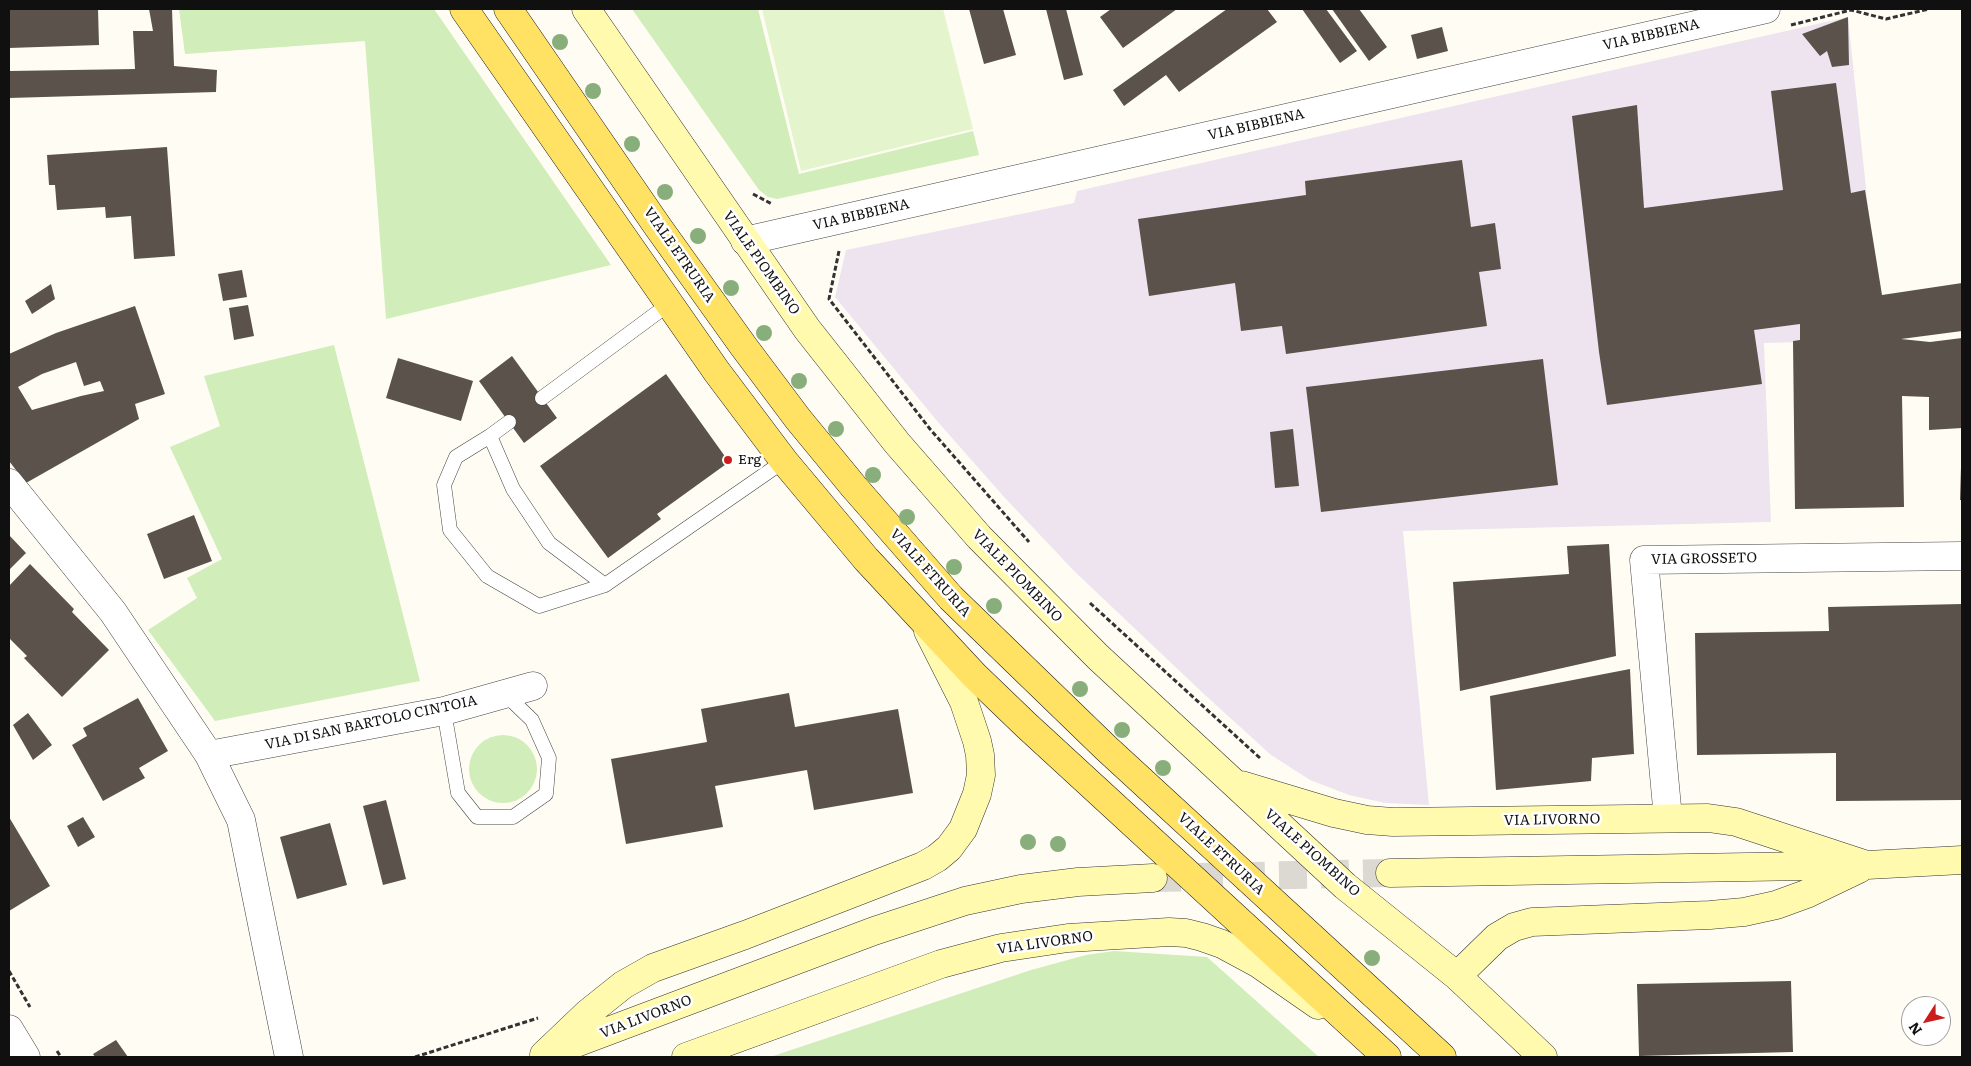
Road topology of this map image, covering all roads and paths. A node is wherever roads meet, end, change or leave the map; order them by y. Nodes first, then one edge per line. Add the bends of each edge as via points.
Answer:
1 (464, 9) edge
2 (508, 9) edge
3 (586, 9) edge
4 (1929, 9) edge
5 (1775, 18) edge
6 (748, 188) dead end
7 (774, 205) dead end
8 (745, 241) junction
9 (840, 248) dead end
10 (669, 304) junction
11 (542, 398) dead end
12 (509, 422) dead end
13 (490, 436) junction
14 (784, 461) junction
15 (9, 483) edge
16 (1032, 544) dead end
17 (1962, 556) edge
18 (605, 585) junction
19 (1084, 597) dead end
20 (924, 624) junction
21 (533, 686) dead end
22 (505, 694) junction
23 (444, 711) junction
24 (208, 755) junction
25 (1264, 761) dead end
26 (1236, 783) junction
27 (1668, 818) junction
28 (1962, 860) edge
29 (1867, 865) junction
30 (1390, 873) tunnel mouth
31 (1153, 878) tunnel mouth
32 (1457, 976) junction
33 (543, 1016) dead end
34 (9, 1028) edge
35 (26, 1057) edge
36 (289, 1057) edge
37 (415, 1057) edge
38 (546, 1057) edge
39 (686, 1057) edge
40 (1386, 1057) edge
41 (1442, 1057) edge
42 (1543, 1057) edge

1 - 10 main road
2 - 41 main road, VIALE ETRURIA via 754,361 854,487 951,598 1106,748
3 - 8 street, VIALE PIOMBINO
4 - 5 path via 1886,19 1851,10
5 - 8 street, VIA BIBBIENA
6 - 7 path via 754,196
8 - 26 street, VIALE PIOMBINO via 858,394 979,537 1098,657
9 - 16 path via 829,299 930,429
10 - 11 lane
10 - 14 main road
12 - 13 lane
13 - 18 lane via 513,489 549,543
13 - 18 lane via 456,457 444,486 450,530 486,576 539,606
14 - 18 lane
14 - 20 main road
15 - 24 street via 113,612
17 - 27 street, VIA GROSSETO via 1644,560
19 - 25 path
20 - 38 street, VIA LIVORNO via 964,702 980,755 981,775 977,794 963,829 949,848 923,866 653,968 623,985 588,1013
20 - 40 main road via 1033,732
21 - 22 street, VIA DI SAN BARTOLO CINTOIA
22 - 23 street, VIA DI SAN BARTOLO CINTOIA
22 - 23 lane via 532,720 550,758 546,794 513,817 477,817 458,793
23 - 24 street, VIA DI SAN BARTOLO CINTOIA
24 - 36 street via 241,820
26 - 27 street, VIA LIVORNO via 1367,820
26 - 32 street, VIALE PIOMBINO via 1345,886
27 - 29 street, VIA LIVORNO via 1736,822
28 - 29 street, VIA LIVORNO
29 - 30 street, VIA LIVORNO
29 - 32 street, VIA LIVORNO via 1776,905 1744,912 1532,922 1497,937
31 - 38 street, VIA LIVORNO via 1068,883 965,901 874,931
32 - 42 street, VIALE PIOMBINO
33 - 37 path
34 - 35 street
39 - 40 street, VIA LIVORNO via 941,964 1001,948 1068,938 1169,932 1213,940 1259,964

